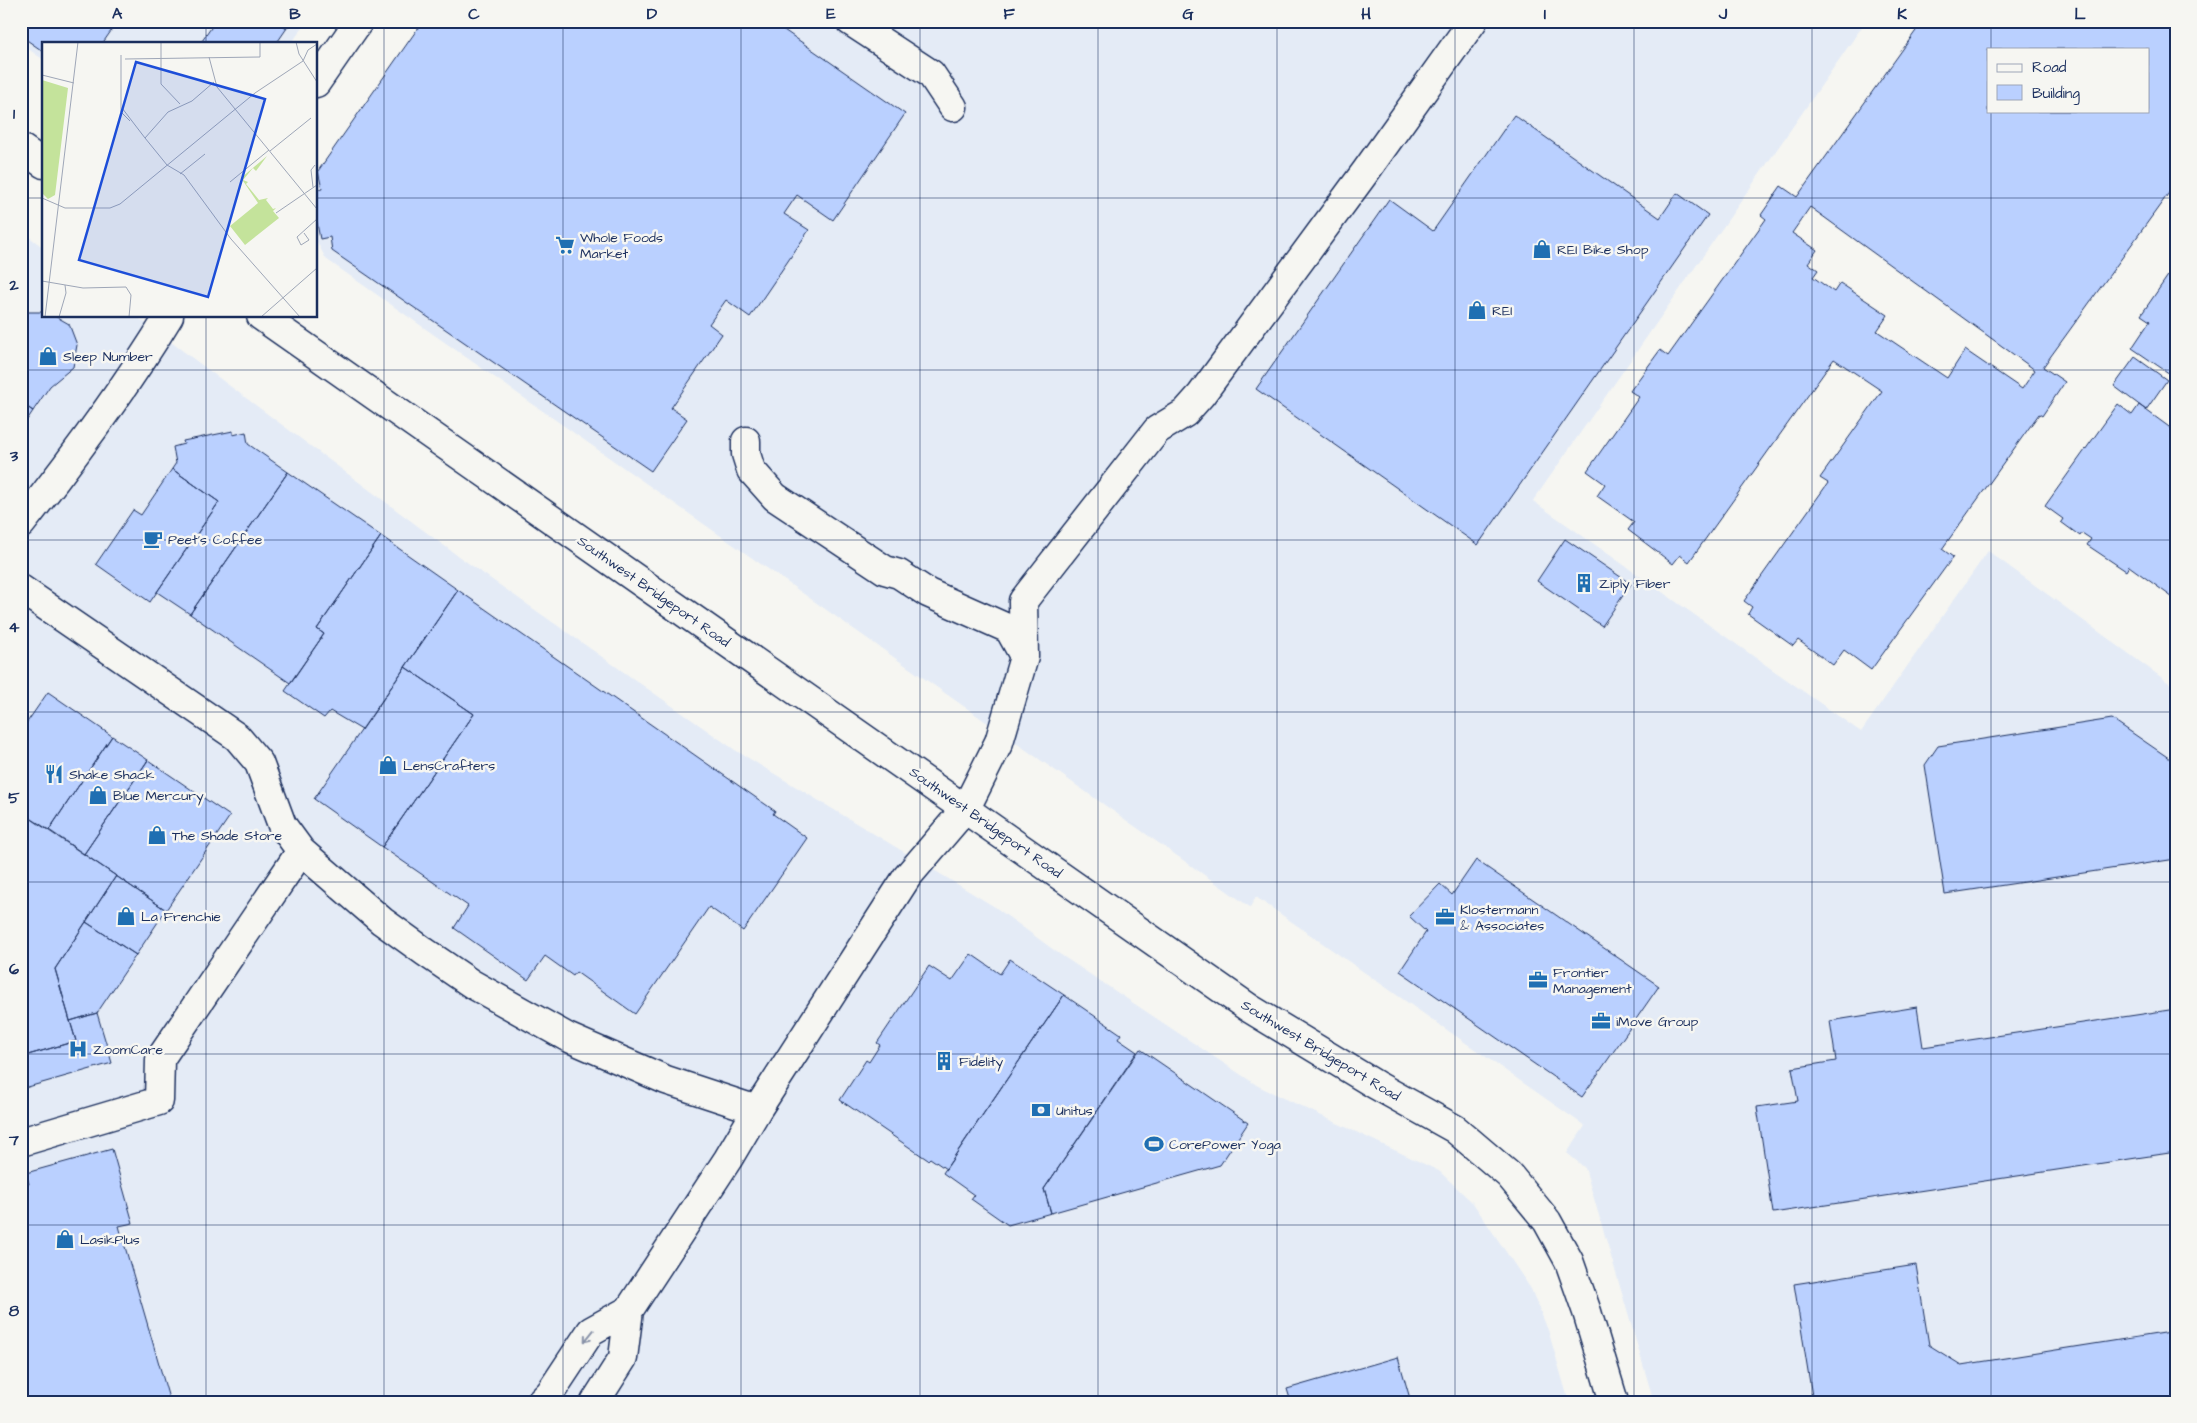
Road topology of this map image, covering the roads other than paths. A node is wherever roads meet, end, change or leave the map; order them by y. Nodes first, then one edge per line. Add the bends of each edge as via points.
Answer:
1 (359, 21) edge
2 (850, 21) edge
3 (1473, 21) edge
4 (318, 80) edge
5 (953, 107) dead end
6 (21, 148) edge
7 (42, 163) edge
8 (169, 318) edge
9 (264, 318) edge
10 (746, 441) dead end
11 (21, 524) edge
12 (21, 589) edge
13 (1024, 657) junction
14 (966, 808) junction
15 (301, 851) junction
16 (757, 1110) junction
17 (21, 1142) edge
18 (629, 1310) junction
19 (541, 1402) edge
20 (595, 1402) edge
21 (1614, 1402) edge

1 - 4 street
2 - 5 street via 931,74
3 - 13 street via 1201,395 1185,413 1157,430 1023,601
6 - 7 street
8 - 11 street via 80,449
9 - 14 street, Southwest Bridgeport Road
10 - 13 street via 751,470 775,497 885,570 1009,629
12 - 15 street via 236,737 259,763 282,825
13 - 14 street via 999,742
14 - 16 street via 907,877
14 - 21 street, Southwest Bridgeport Road via 1249,1008 1455,1129 1509,1175 1548,1221 1569,1261
15 - 16 street via 382,920 472,984 567,1037 666,1080
15 - 17 street via 160,1059 158,1101
16 - 18 street
18 -> 19 street via 591,1331
18 - 20 street via 623,1358

